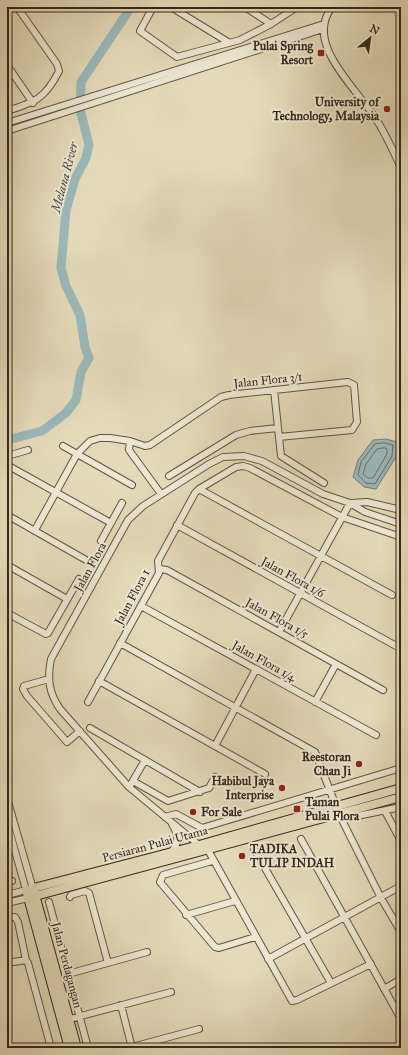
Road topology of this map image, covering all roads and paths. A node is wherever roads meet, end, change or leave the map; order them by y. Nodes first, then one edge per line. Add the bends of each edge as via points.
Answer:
1 (17, 7) edge
2 (153, 7) edge
3 (171, 7) edge
4 (245, 7) edge
5 (297, 7) edge
6 (331, 9) edge
7 (270, 24) junction
8 (324, 27) junction
9 (312, 31) junction
10 (228, 42) junction
11 (325, 43) junction
12 (7, 65) edge
13 (93, 99) junction
14 (33, 102) junction
15 (7, 111) edge
16 (7, 123) edge
17 (7, 131) edge
18 (401, 168) edge
19 (274, 390) junction
20 (278, 428) junction
21 (279, 437) junction
22 (130, 441) junction
23 (63, 446) dead end
24 (28, 450) dead end
25 (77, 454) junction
26 (7, 456) edge
27 (7, 465) edge
28 (169, 476) dead end
29 (324, 483) dead end
30 (132, 485) dead end
31 (199, 489) junction
32 (56, 493) junction
33 (161, 494) junction
34 (350, 502) junction
35 (122, 503) dead end
36 (401, 510) edge
37 (7, 515) edge
38 (342, 517) junction
39 (111, 523) junction
40 (401, 524) edge
41 (177, 526) junction
42 (35, 530) junction
43 (401, 537) edge
44 (101, 541) dead end
45 (321, 556) junction
46 (86, 560) dead end
47 (7, 565) edge
48 (159, 569) junction
49 (79, 579) dead end
50 (300, 594) junction
51 (392, 595) dead end
52 (67, 599) junction
53 (141, 606) junction
54 (7, 614) edge
55 (279, 632) junction
56 (120, 643) junction
57 (398, 647) dead end
58 (336, 664) junction
59 (256, 669) junction
60 (49, 679) junction
61 (99, 681) junction
62 (383, 690) dead end
63 (88, 702) dead end
64 (315, 702) junction
65 (236, 708) junction
66 (90, 728) dead end
67 (80, 731) junction
68 (376, 735) dead end
69 (215, 746) junction
70 (145, 760) junction
71 (401, 768) edge
72 (265, 774) dead end
73 (214, 777) dead end
74 (133, 781) junction
75 (129, 787) junction
76 (401, 788) edge
77 (330, 790) junction
78 (200, 792) junction
79 (401, 797) edge
80 (7, 798) edge
81 (401, 807) edge
82 (338, 810) junction
83 (384, 811) junction
84 (357, 816) dead end
85 (166, 817) junction
86 (7, 822) edge
87 (171, 822) junction
88 (301, 839) dead end
89 (401, 841) edge
90 (199, 845) junction
91 (254, 849) dead end
92 (208, 850) junction
93 (172, 851) junction
94 (212, 861) junction
95 (401, 886) edge
96 (30, 893) junction
97 (7, 895) edge
98 (70, 897) dead end
99 (381, 898) junction
100 (235, 901) junction
101 (49, 902) dead end
102 (7, 903) edge
103 (186, 915) junction
104 (7, 917) edge
105 (344, 917) junction
106 (401, 932) edge
107 (255, 937) junction
108 (306, 938) junction
109 (147, 952) dead end
110 (268, 959) junction
111 (26, 960) junction
112 (7, 963) edge
113 (108, 963) junction
114 (371, 964) junction
115 (68, 974) junction
116 (401, 979) edge
117 (331, 983) junction
118 (384, 989) junction
119 (171, 992) dead end
120 (121, 1005) junction
121 (80, 1016) junction
122 (401, 1019) edge
123 (65, 1020) junction
124 (199, 1029) dead end
125 (51, 1048) edge
126 (69, 1048) edge
127 (77, 1048) edge
128 (88, 1048) edge
129 (132, 1048) edge

1 - 14 street via 59,70 48,88
2 - 10 street via 140,32 175,56 183,56
3 - 10 street
4 - 7 street
5 - 7 street
6 - 8 street
6 - 9 street
7 - 10 street via 240,40
8 - 9 street
8 - 11 street
9 - 11 street
9 - 13 street
11 - 18 street via 347,80 384,132
12 - 14 street
13 - 16 street via 76,101
13 - 17 street via 75,108
14 - 15 street
19 - 20 street
19 - 21 street, Jalan Flora 3/1 via 348,382 354,385 357,422 352,430
19 - 22 street, Jalan Flora 3/1 via 236,393 221,397 150,445
20 - 21 street
20 - 28 street via 250,430 236,435
21 - 29 street via 283,459
22 - 25 street, Jalan Flora 3/1 via 110,438 93,440
22 - 33 street via 129,450
23 - 25 street
24 - 26 street
25 - 30 street
25 - 32 street
27 - 32 street
31 - 38 street, Jalan Flora 1 via 236,467 243,466
31 - 41 street, Jalan Flora 1
31 - 45 street
32 - 39 street
32 - 42 street
33 - 34 street, Jalan Flora via 209,464 223,458 244,456 262,461 323,494
33 - 60 street, Jalan Flora via 128,520 51,659
34 - 36 street, Jalan Flora via 367,502
34 - 38 street
34 - 40 street, Jalan Flora via 365,512
35 - 39 street
37 - 42 street
38 - 43 street
38 - 45 street
39 - 44 street
41 - 48 street, Jalan Flora 1 via 158,561
41 - 50 street, Jalan Flora 1/6
42 - 46 street
45 - 50 street
45 - 51 street
47 - 52 street
48 - 53 street, Jalan Flora 1
48 - 55 street, Jalan Flora 1/5 via 167,570
49 - 52 street
50 - 55 street
50 - 57 street, Jalan Flora 1/6
52 - 54 street via 46,634
53 - 56 street, Jalan Flora 1
53 - 59 street, Jalan Flora 1/4
55 - 58 street, Jalan Flora 1/5
56 - 61 street, Jalan Flora 1
56 - 65 street
58 - 62 street, Jalan Flora 1/5
58 - 64 street
59 - 64 street, Jalan Flora 1/4
59 - 65 street
60 - 67 street, Jalan Flora via 53,698
60 - 67 street via 24,686 26,696 67,742
61 - 63 street, Jalan Flora 1
61 - 69 street
64 - 68 street, Jalan Flora 1/4
65 - 69 street
65 - 77 street via 315,752
66 - 70 street
67 - 75 street, Jalan Flora
69 - 72 street
70 - 74 street
70 - 78 street
71 - 77 street
73 - 78 street via 209,788
74 - 75 street
74 - 78 street via 168,801
75 - 85 street, Jalan Flora
76 - 82 main road, Persiaran Pulai Utama
77 - 82 street
77 - 85 street via 202,828 176,814
79 - 82 main road, Persiaran Pulai Utama
80 - 96 street
81 - 83 street
82 - 90 main road, Persiaran Pulai Utama
82 - 92 main road, Persiaran Pulai Utama
82 - 99 street
83 - 84 street
83 - 89 street
85 - 87 street, Jalan Flora
86 - 96 street
87 - 90 street, Jalan Flora
87 - 93 street, Jalan Flora via 178,840
88 - 105 street
90 - 93 main road, Persiaran Pulai Utama
91 - 108 street
92 - 94 street
92 - 96 main road, Persiaran Pulai Utama
93 - 96 main road, Persiaran Pulai Utama
94 - 100 street
94 - 103 street via 163,875 161,878 160,882
95 - 99 street
96 - 97 street, Persiaran Pulai Utama
96 - 102 street, Persiaran Pulai Utama
96 - 123 main road, Jalan Perdagangan
98 - 113 street via 86,891 90,894
99 - 105 street
99 - 106 street
100 - 103 street
100 - 107 street
101 - 115 street
103 - 107 street via 217,948
104 - 111 street via 13,916 17,919
105 - 108 street
105 - 114 street
107 - 110 street
108 - 110 street
108 - 117 street
109 - 113 street
110 - 117 street via 292,1001
111 - 112 street
111 - 125 street
113 - 115 street
114 - 117 street
114 - 118 street
115 - 121 street
116 - 118 street
118 - 122 street
119 - 120 street
120 - 121 street
120 - 129 street
121 - 123 street
121 - 128 street
123 - 126 main road
123 - 127 main road, Jalan Perdagangan
124 - 129 street

